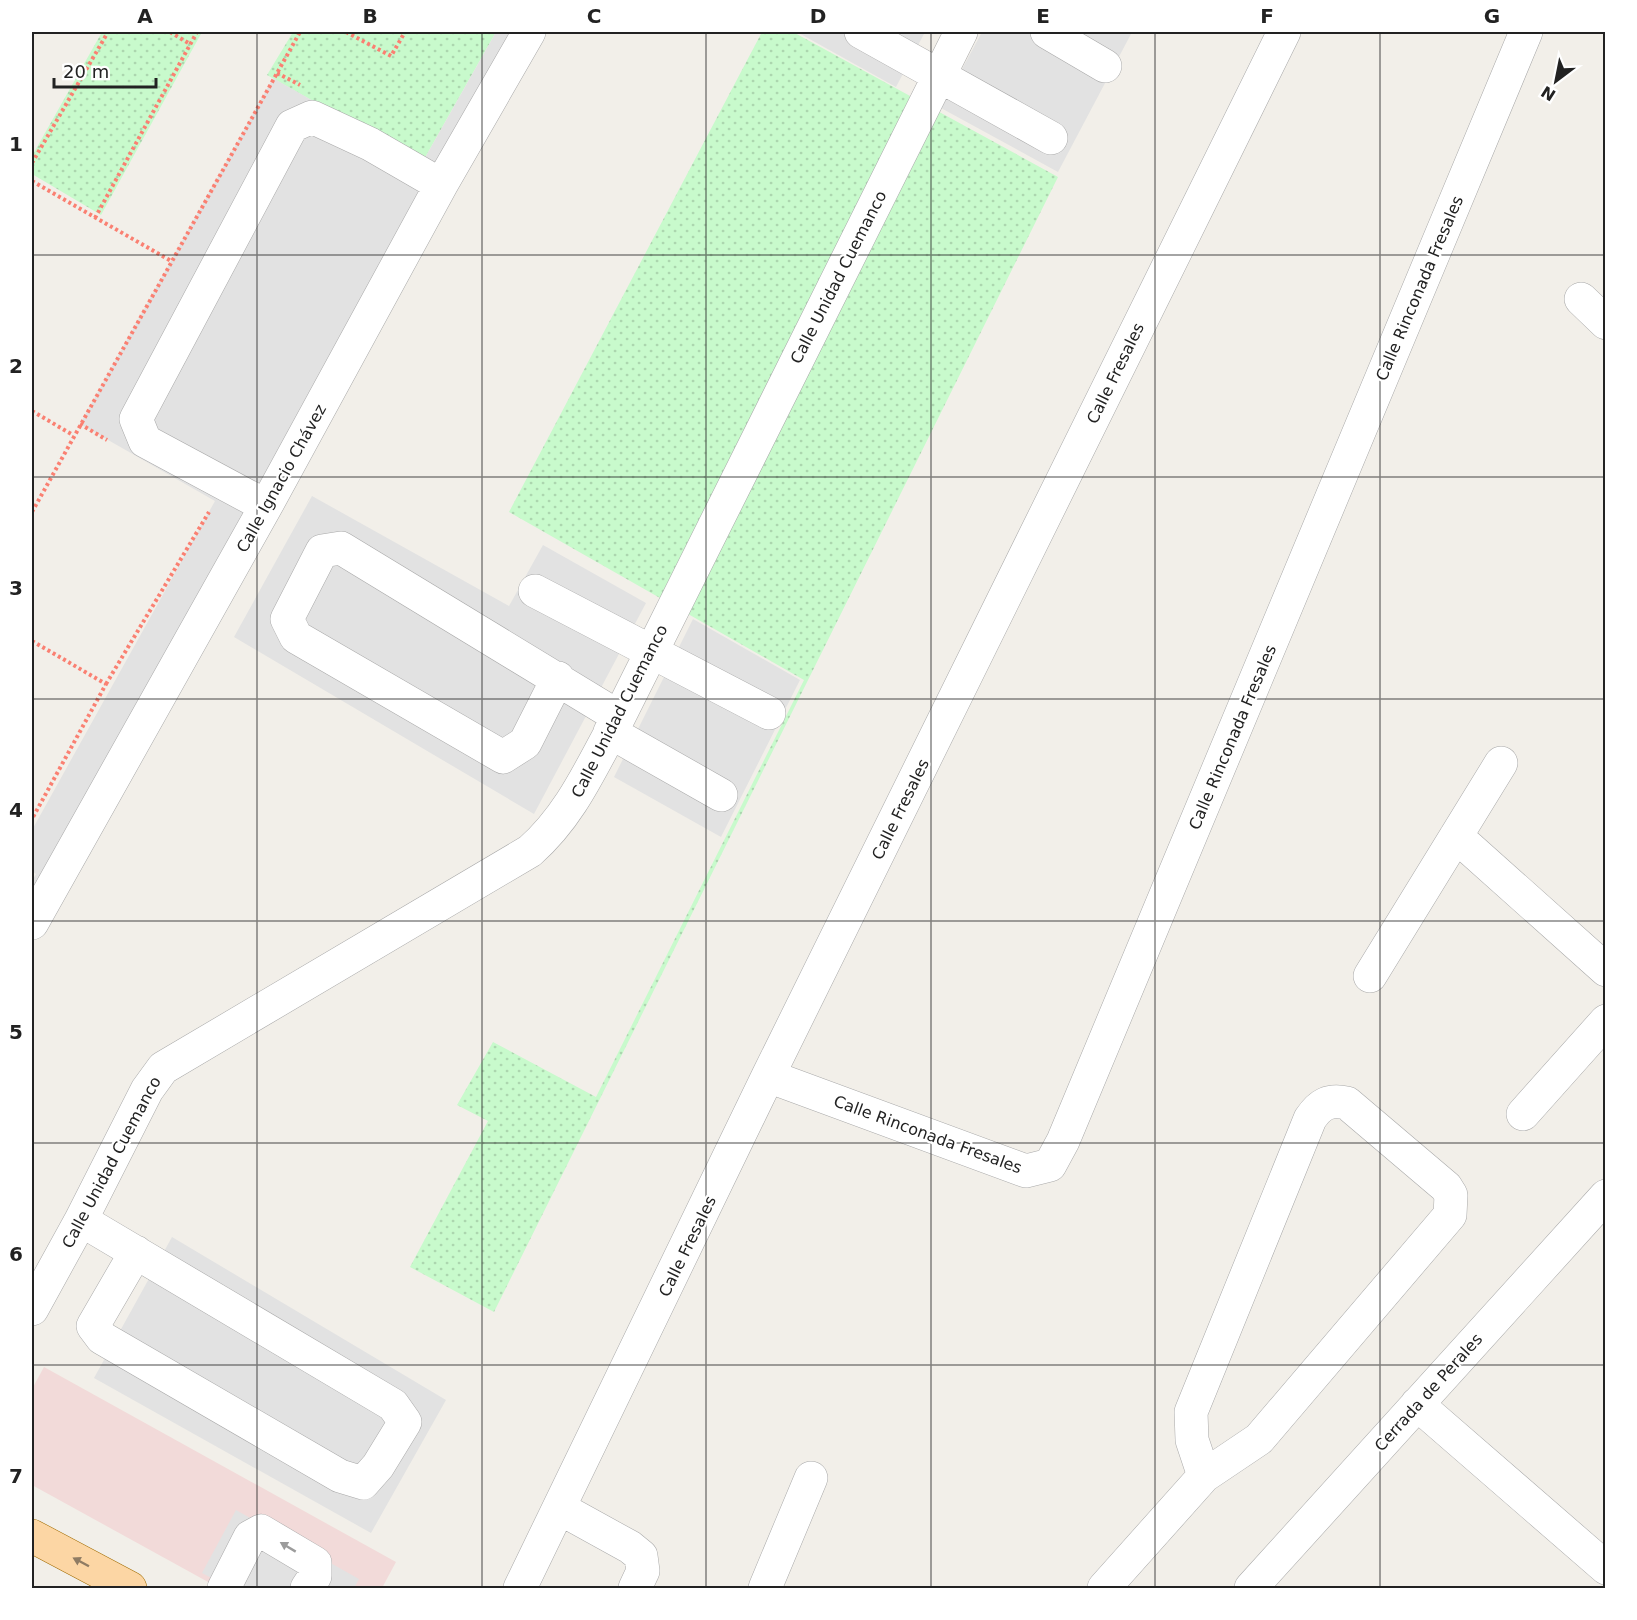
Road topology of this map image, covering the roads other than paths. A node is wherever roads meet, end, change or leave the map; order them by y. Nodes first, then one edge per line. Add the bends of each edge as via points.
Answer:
1 (529, 32) edge
2 (861, 32) edge
3 (961, 32) edge
4 (1047, 32) edge
5 (1284, 32) edge
6 (1526, 32) edge
7 (1105, 66) dead end
8 (940, 75) junction
9 (1051, 138) dead end
10 (441, 185) junction
11 (1581, 299) dead end
12 (1605, 323) edge
13 (266, 506) junction
14 (535, 591) dead end
15 (650, 652) junction
16 (558, 678) junction
17 (769, 713) dead end
18 (615, 724) junction
19 (1501, 763) dead end
20 (721, 795) dead end
21 (1456, 836) junction
22 (32, 923) edge
23 (1605, 970) edge
24 (1370, 976) dead end
25 (1605, 1021) edge
26 (768, 1076) junction
27 (1523, 1114) dead end
28 (1599, 1217) edge
29 (81, 1220) junction
30 (136, 1252) junction
31 (32, 1309) edge
32 (1417, 1404) junction
33 (1204, 1476) junction
34 (811, 1478) dead end
35 (561, 1509) junction
36 (32, 1536) edge
37 (1605, 1568) edge
38 (130, 1588) edge
39 (224, 1588) edge
40 (307, 1588) edge
41 (520, 1588) edge
42 (635, 1588) edge
43 (765, 1588) edge
44 (1104, 1588) edge
45 (1251, 1588) edge

1 - 10 street, Calle Ignacio Chávez
2 - 8 street
3 - 8 street, Calle Unidad Cuemanco
4 - 7 street
5 - 26 street, Calle Fresales
6 - 26 street, Calle Rinconada Fresales via 1064,1142 1050,1165 1026,1171
8 - 9 street
8 - 15 street, Calle Unidad Cuemanco
10 - 13 street, Calle Ignacio Chávez
10 - 13 street via 370,144 312,117 292,126 136,419 145,441
11 - 12 street
13 - 22 street, Calle Ignacio Chávez
14 - 15 street
15 - 17 street
15 - 18 street, Calle Unidad Cuemanco
16 - 16 street via 342,548 322,551 287,619 296,637 503,757 525,743
16 - 18 street
18 - 20 street
18 - 29 street, Calle Unidad Cuemanco via 571,807 552,832 530,851 163,1068 147,1090
19 - 21 street
21 - 23 street
21 - 24 street
25 - 27 street
26 - 35 street, Calle Fresales
28 - 32 street, Cerrada de Perales
29 - 30 street
29 - 31 street, Calle Unidad Cuemanco
30 - 30 street via 393,1405 405,1422 363,1483 340,1476 102,1338 93,1326
32 - 37 street
32 - 45 street, Cerrada de Perales
33 - 33 street via 1259,1439 1450,1215 1451,1195 1446,1187 1347,1103 1325,1103 1310,1119 1191,1412 1192,1440
33 - 44 street
34 - 43 street
35 - 41 street, Calle Fresales
35 - 42 street via 641,1556 643,1571
38 -> 36 main road
40 -> 39 street via 315,1576 315,1563 261,1531 250,1537

